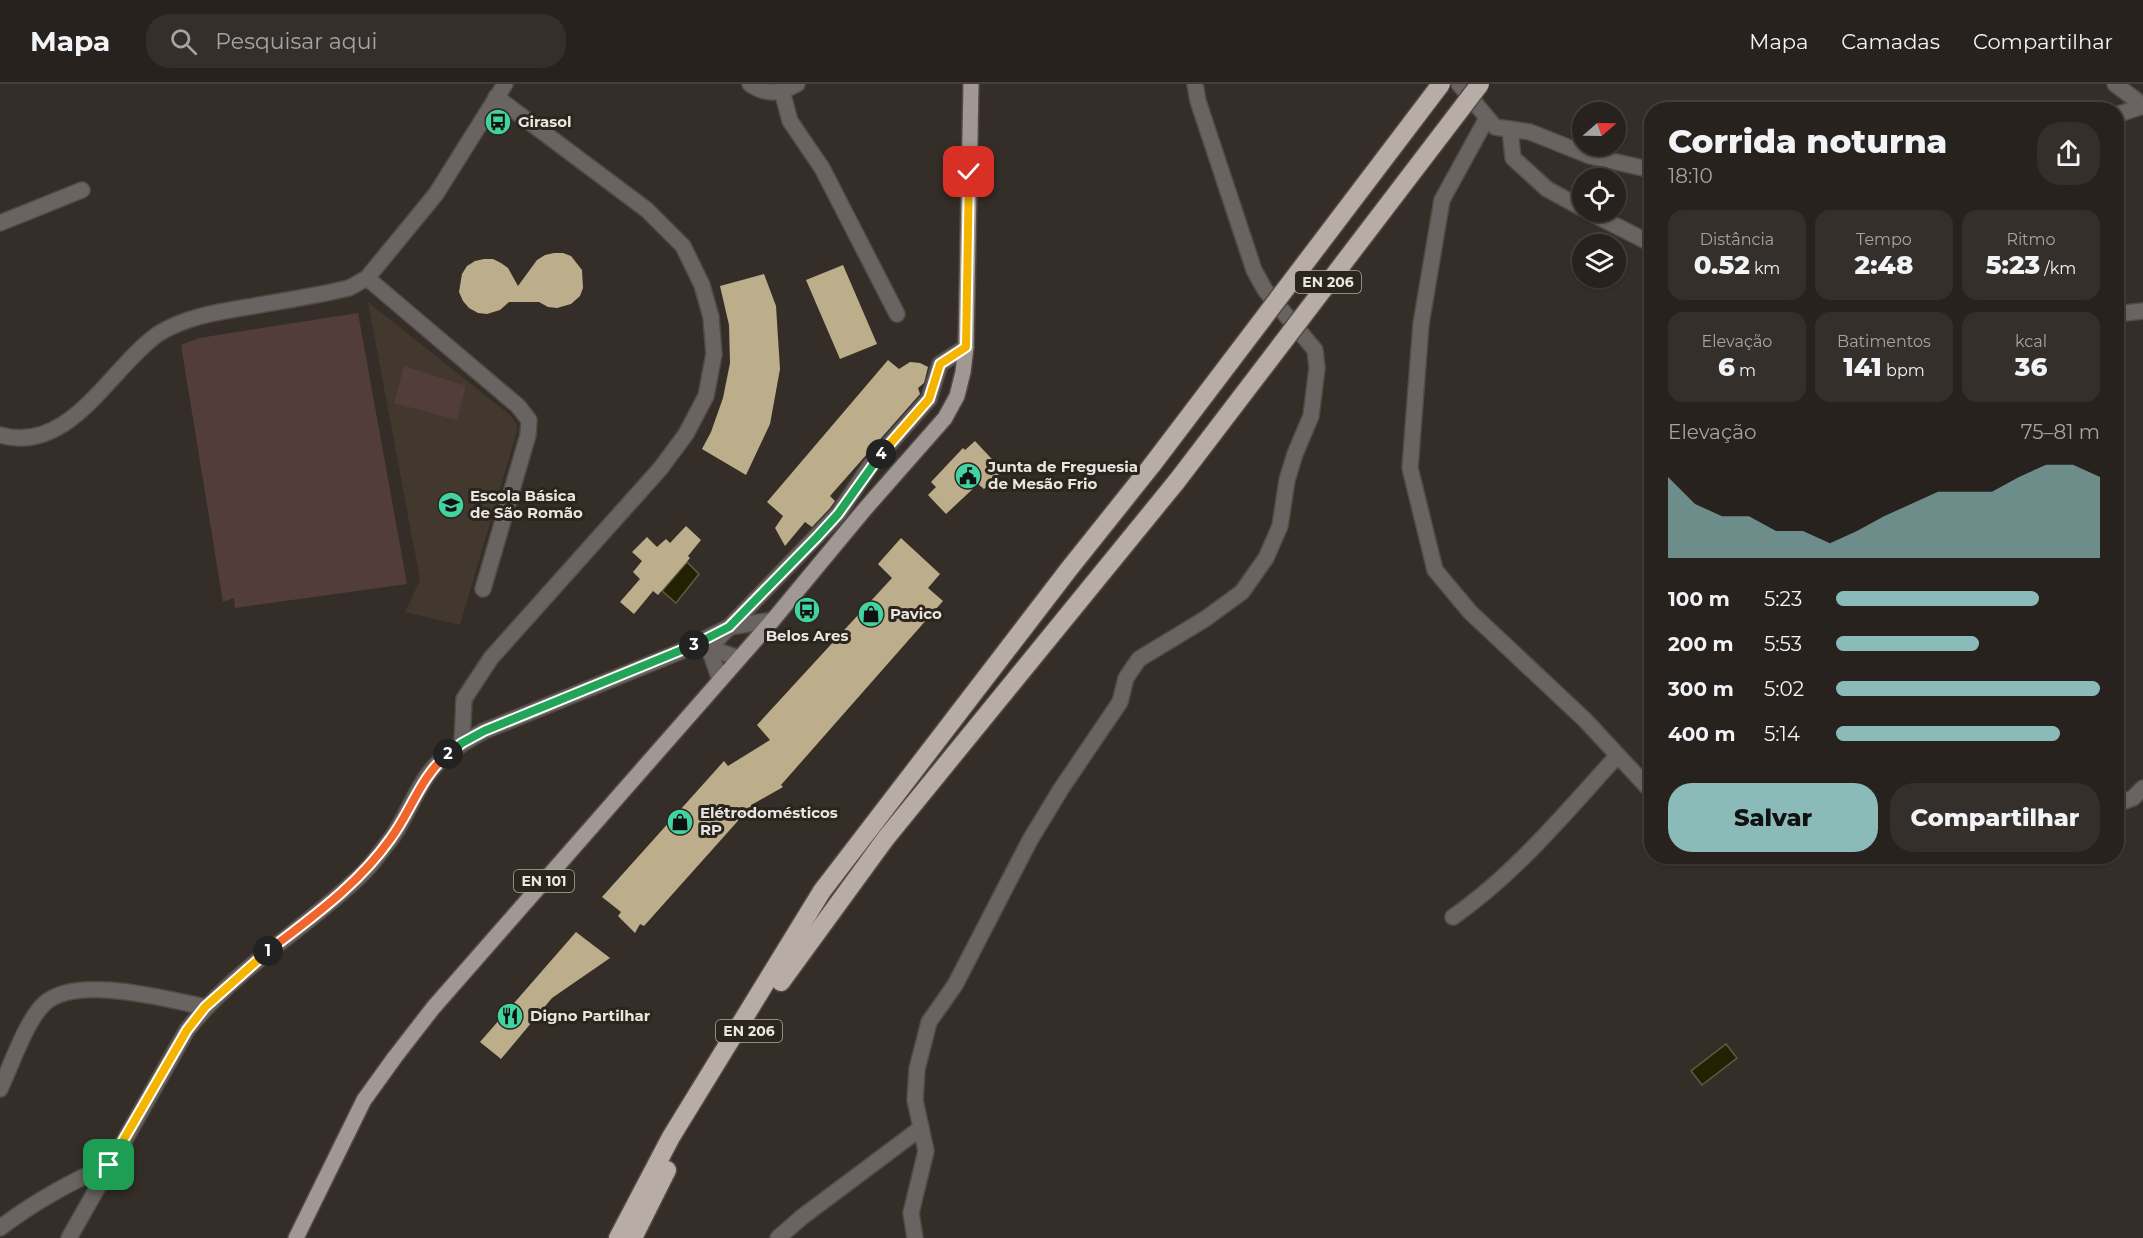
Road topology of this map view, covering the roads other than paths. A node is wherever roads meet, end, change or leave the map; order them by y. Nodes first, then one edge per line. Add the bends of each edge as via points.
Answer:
1 (505, 84) edge
2 (750, 84) edge
3 (797, 84) edge
4 (971, 84) edge
5 (1195, 84) edge
6 (1441, 84) edge
7 (1459, 84) edge
8 (1480, 84) edge
9 (2115, 84) edge
10 (782, 91) junction
11 (496, 97) junction
12 (2141, 106) edge
13 (2124, 112) edge
14 (1487, 118) junction
15 (1510, 129) junction
16 (1644, 168) edge
17 (82, 190) dead end
18 (1572, 203) edge
19 (1609, 222) edge
20 (0, 223) edge
21 (1644, 240) edge
22 (367, 278) junction
23 (2143, 311) edge
24 (2124, 313) edge
25 (897, 314) dead end
26 (966, 347) junction
27 (0, 435) edge
28 (817, 537) junction
29 (831, 550) junction
30 (483, 588) dead end
31 (773, 620) junction
32 (729, 627) junction
33 (709, 648) junction
34 (680, 652) junction
35 (739, 658) junction
36 (720, 680) junction
37 (462, 743) junction
38 (1617, 756) junction
39 (1644, 784) edge
40 (2143, 788) edge
41 (2124, 801) edge
42 (1453, 917) dead end
43 (205, 1007) junction
44 (0, 1089) edge
45 (921, 1128) junction
46 (109, 1165) junction
47 (0, 1228) edge
48 (69, 1238) edge
49 (296, 1238) edge
50 (618, 1238) edge
51 (633, 1238) edge
52 (778, 1238) edge
53 (915, 1238) edge

1 - 11 street
2 - 10 street via 771,93
3 - 10 street
4 - 26 main road, EN 101
5 - 45 street via 1254,270 1265,290 1315,350 1317,368 1311,416 1294,454 1280,526 1266,558 1242,592 1139,659 1126,678 1120,702 1048,809 955,984 930,1022 916,1069 915,1100
6 - 50 highway, EN 206, bridge via 822,891 670,1137
7 - 14 street
8 - 51 highway, EN 206, bridge via 1177,481 886,838 793,963 692,1122
9 - 12 street
10 - 25 street via 790,121 822,168
11 - 22 street via 436,194
11 - 37 street via 647,210 683,246 702,285 711,317 714,354 705,396 686,434 660,470 490,658 464,699
12 - 13 street
14 - 15 street via 1495,127
14 - 38 street via 1442,200 1421,324 1410,468 1435,570 1470,612 1585,720
15 - 16 street via 1530,132 1590,156
15 - 18 street via 1513,158 1547,189
17 - 20 street
19 - 21 street
22 - 27 street via 349,288 184,321 137,352 76,416 52,431 34,437
22 - 30 street via 510,399 529,420
23 - 24 street
26 - 28 street via 940,364 929,399 871,465
26 - 29 main road, EN 101 via 957,396 945,418
28 - 29 street
28 - 32 street
29 - 31 main road, EN 101
31 - 32 street
31 - 35 main road, EN 101
32 - 33 street
32 - 34 street
33 - 34 street
33 - 35 street
33 - 36 street
34 - 37 street
35 - 36 main road, EN 101
36 - 49 main road, EN 101 via 433,1008 395,1057 364,1100
37 - 43 street via 427,776 392,837 363,874
38 - 39 street
38 - 42 street via 1477,901
40 - 41 street
43 - 44 street via 111,989 70,990 45,1003 29,1026
43 - 46 street via 187,1030
45 - 52 street
45 - 53 street via 926,1151 911,1214
46 - 47 street via 74,1180
46 - 48 street

